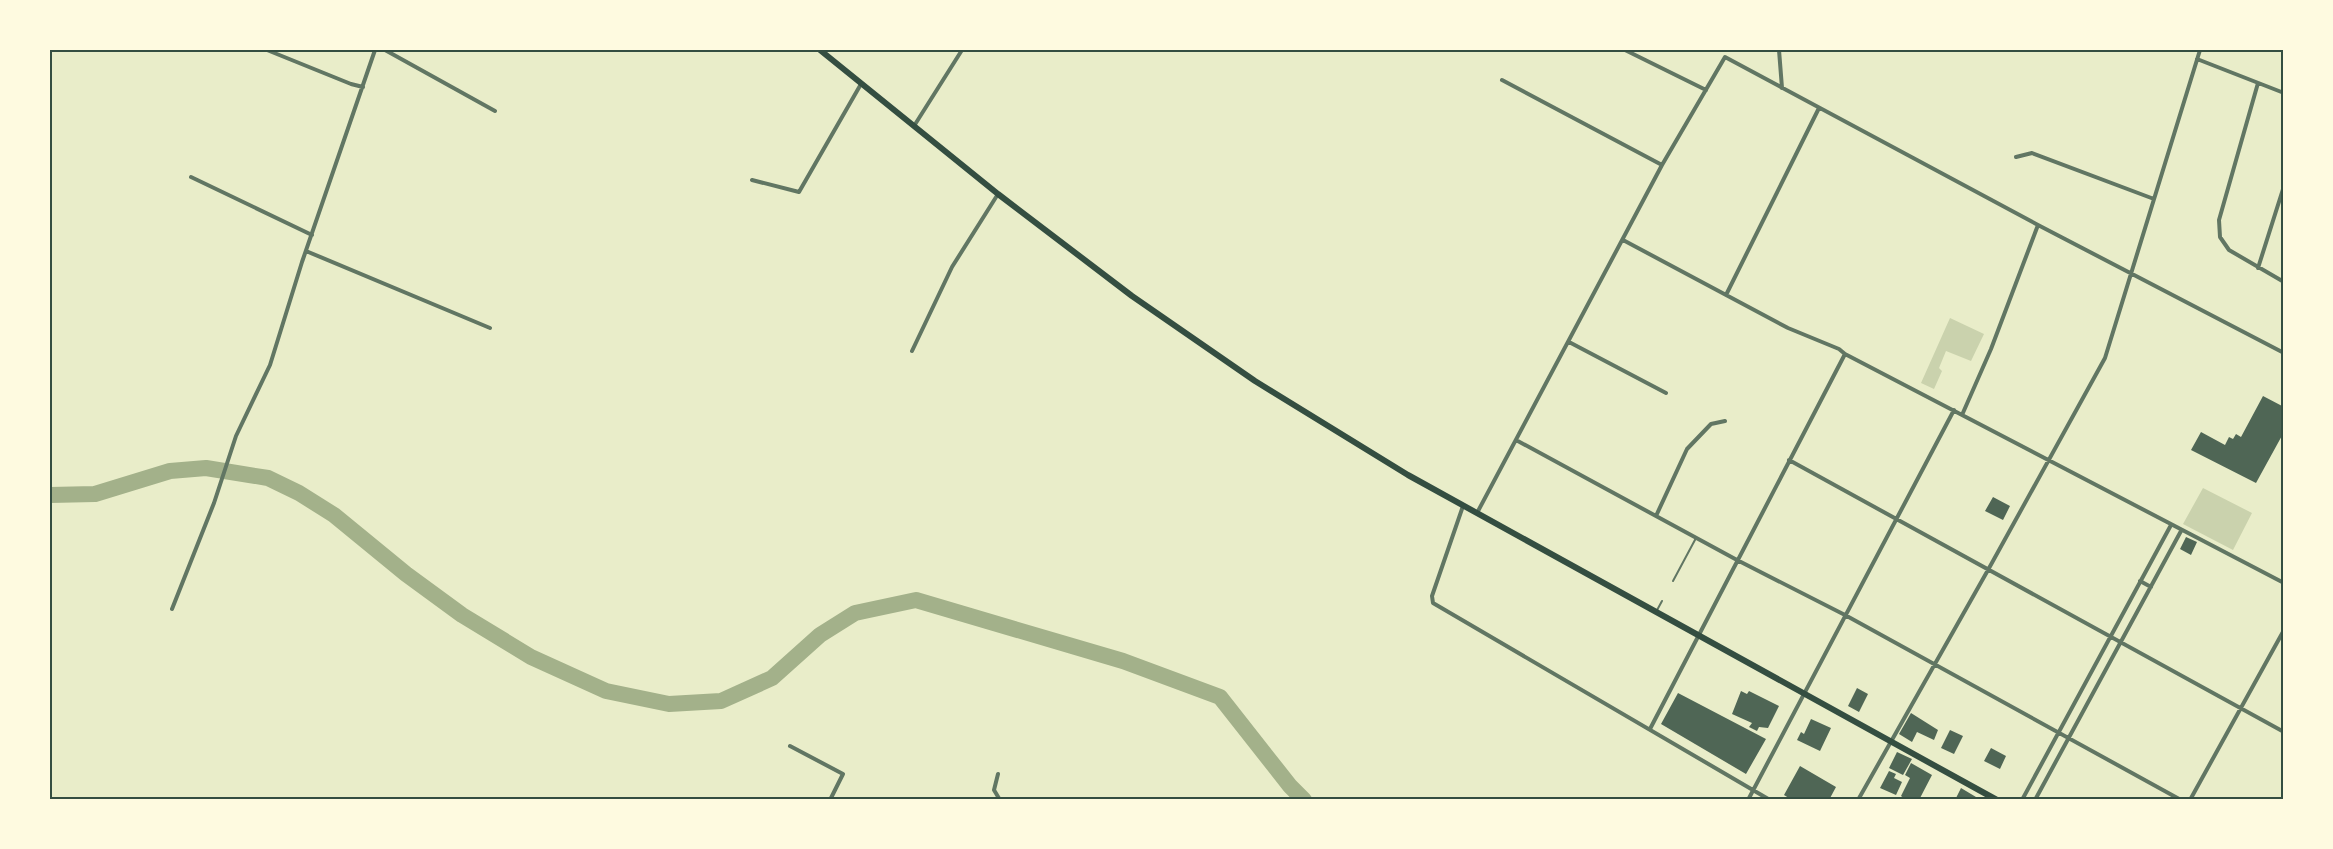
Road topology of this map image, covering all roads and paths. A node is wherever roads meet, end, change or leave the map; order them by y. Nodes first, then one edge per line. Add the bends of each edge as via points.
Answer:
1 (267, 50) edge
2 (375, 50) edge
3 (385, 50) edge
4 (820, 50) edge
5 (962, 50) edge
6 (1625, 50) edge
7 (1779, 50) edge
8 (2200, 50) edge
9 (2197, 59) junction
10 (1502, 80) dead end
11 (861, 83) junction
12 (2258, 84) junction
13 (363, 87) junction
14 (1782, 88) junction
15 (1706, 90) junction
16 (2283, 93) edge
17 (1819, 108) junction
18 (495, 111) dead end
19 (914, 126) junction
20 (2016, 157) dead end
21 (1662, 165) junction
22 (191, 177) dead end
23 (752, 180) dead end
24 (2283, 186) edge
25 (998, 194) junction
26 (2154, 199) junction
27 (2038, 225) junction
28 (312, 234) junction
29 (1623, 240) junction
30 (306, 251) junction
31 (2258, 268) junction
32 (2131, 273) junction
33 (2283, 282) edge
34 (1726, 295) junction
35 (490, 328) dead end
36 (1569, 342) junction
37 (912, 351) dead end
38 (2283, 353) edge
39 (1845, 354) junction
40 (1666, 393) dead end
41 (1954, 410) junction
42 (1962, 415) junction
43 (1725, 421) dead end
44 (1516, 440) junction
45 (1789, 460) junction
46 (2049, 460) junction
47 (1463, 505) junction
48 (1477, 513) junction
49 (1656, 516) junction
50 (1896, 519) junction
51 (2171, 525) junction
52 (2181, 531) junction
53 (1696, 538) junction
54 (1737, 560) junction
55 (1988, 570) junction
56 (1673, 581) dead end
57 (2140, 581) junction
58 (2283, 584) edge
59 (2151, 587) junction
60 (1662, 601) dead end
61 (172, 609) dead end
62 (1656, 612) junction
63 (1845, 615) junction
64 (2283, 630) edge
65 (1699, 636) junction
66 (2110, 637) junction
67 (2121, 642) junction
68 (1935, 664) junction
69 (1803, 693) junction
70 (2241, 708) junction
71 (1650, 729) junction
72 (2058, 732) junction
73 (2283, 732) edge
74 (2069, 738) junction
75 (1891, 742) junction
76 (790, 746) dead end
77 (998, 774) dead end
78 (1753, 790) junction
79 (830, 800) edge
80 (1000, 800) edge
81 (1748, 800) edge
82 (1770, 800) edge
83 (1858, 800) edge
84 (1997, 800) edge
85 (2022, 800) edge
86 (2035, 800) edge
87 (2181, 800) edge
88 (2190, 800) edge

1 - 13 street
2 - 13 street
3 - 18 street
4 - 11 main road
5 - 19 street
6 - 15 street
7 - 14 street
8 - 9 street
9 - 12 street
9 - 26 street
10 - 21 street
11 - 19 main road
11 - 23 street via 799,192
12 - 16 street
12 - 31 street via 2218,220 2220,237 2229,250
13 - 28 street
14 - 15 street via 1725,57
14 - 17 street
15 - 21 street
17 - 27 street
17 - 34 street
19 - 25 main road
20 - 26 street via 2032,153
21 - 29 street
22 - 28 street
24 - 31 street
25 - 37 street via 952,267
25 - 47 main road via 1222,360
26 - 32 street
27 - 32 street
27 - 42 street
28 - 30 street
29 - 34 street
29 - 36 street
30 - 35 street
30 - 61 street via 270,365 236,436
31 - 33 street
32 - 38 street
32 - 46 street via 2105,358
34 - 39 street
36 - 40 street
36 - 44 street
39 - 41 street
39 - 45 street
41 - 42 street
41 - 50 street
42 - 46 street
43 - 49 street via 1711,424 1687,448
44 - 48 street
44 - 49 street
45 - 50 street
45 - 54 street
46 - 51 street
46 - 55 street
47 - 48 main road
47 - 71 street via 1432,596 1433,603
48 - 62 main road
49 - 53 street
50 - 55 street
50 - 63 street
51 - 52 street
51 - 57 street
52 - 58 street
52 - 59 street
53 - 54 street
53 - 56 lane
54 - 63 street
54 - 65 street
55 - 66 street
55 - 68 street
57 - 59 street
57 - 66 street
59 - 67 street
60 - 62 lane
62 - 65 main road
63 - 68 street
63 - 69 street
64 - 70 street
65 - 69 main road
65 - 71 street
66 - 67 street
66 - 72 street
67 - 70 street
67 - 74 street
68 - 72 street
68 - 75 street
69 - 75 main road
69 - 78 street
70 - 73 street
70 - 88 street
71 - 78 street
72 - 74 street
72 - 85 street
74 - 86 street
74 - 87 street
75 - 83 street
75 - 84 main road
76 - 79 street via 843,774
77 - 80 street via 994,790
78 - 81 street
78 - 82 street

